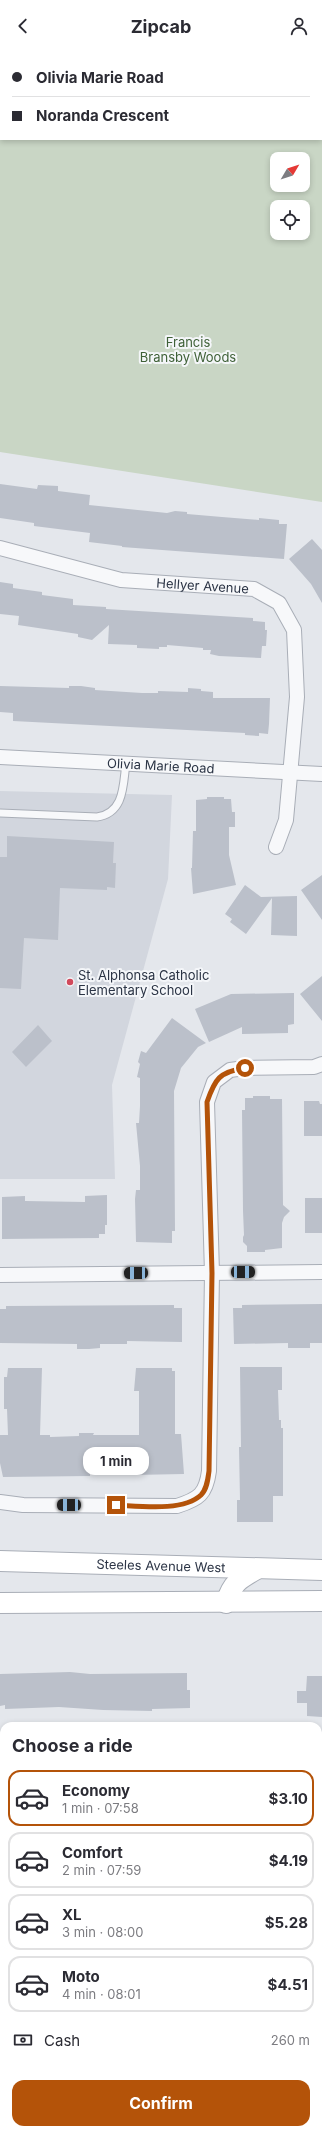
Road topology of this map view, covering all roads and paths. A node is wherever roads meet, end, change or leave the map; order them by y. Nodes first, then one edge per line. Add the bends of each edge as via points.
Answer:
1 (0, 548) edge
2 (0, 757) edge
3 (126, 762) junction
4 (290, 772) junction
5 (322, 774) edge
6 (0, 813) edge
7 (276, 848) dead end
8 (322, 1064) edge
9 (322, 1272) edge
10 (212, 1273) junction
11 (0, 1275) edge
12 (0, 1502) edge
13 (0, 1561) edge
14 (257, 1569) junction
15 (322, 1570) edge
16 (322, 1601) edge
17 (0, 1603) edge
18 (226, 1603) junction

1 - 4 street, Hellyer Avenue via 121,580 254,590 279,603 294,630 298,697
2 - 3 street, Olivia Marie Road
3 - 4 street, Olivia Marie Road
3 - 6 lane via 121,799 113,811 106,815 97,817
4 - 5 street, Olivia Marie Road
4 - 7 street, Hellyer Avenue via 286,820
8 - 10 street via 314,1067 230,1070 214,1082 207,1102
9 - 10 street
10 - 11 street
10 - 12 street via 209,1471 202,1494 177,1506 23,1505
13 - 14 main road, Steeles Avenue West
14 - 15 main road, Steeles Avenue West
14 - 18 main road via 240,1579 230,1589
16 - 18 main road
17 - 18 main road

